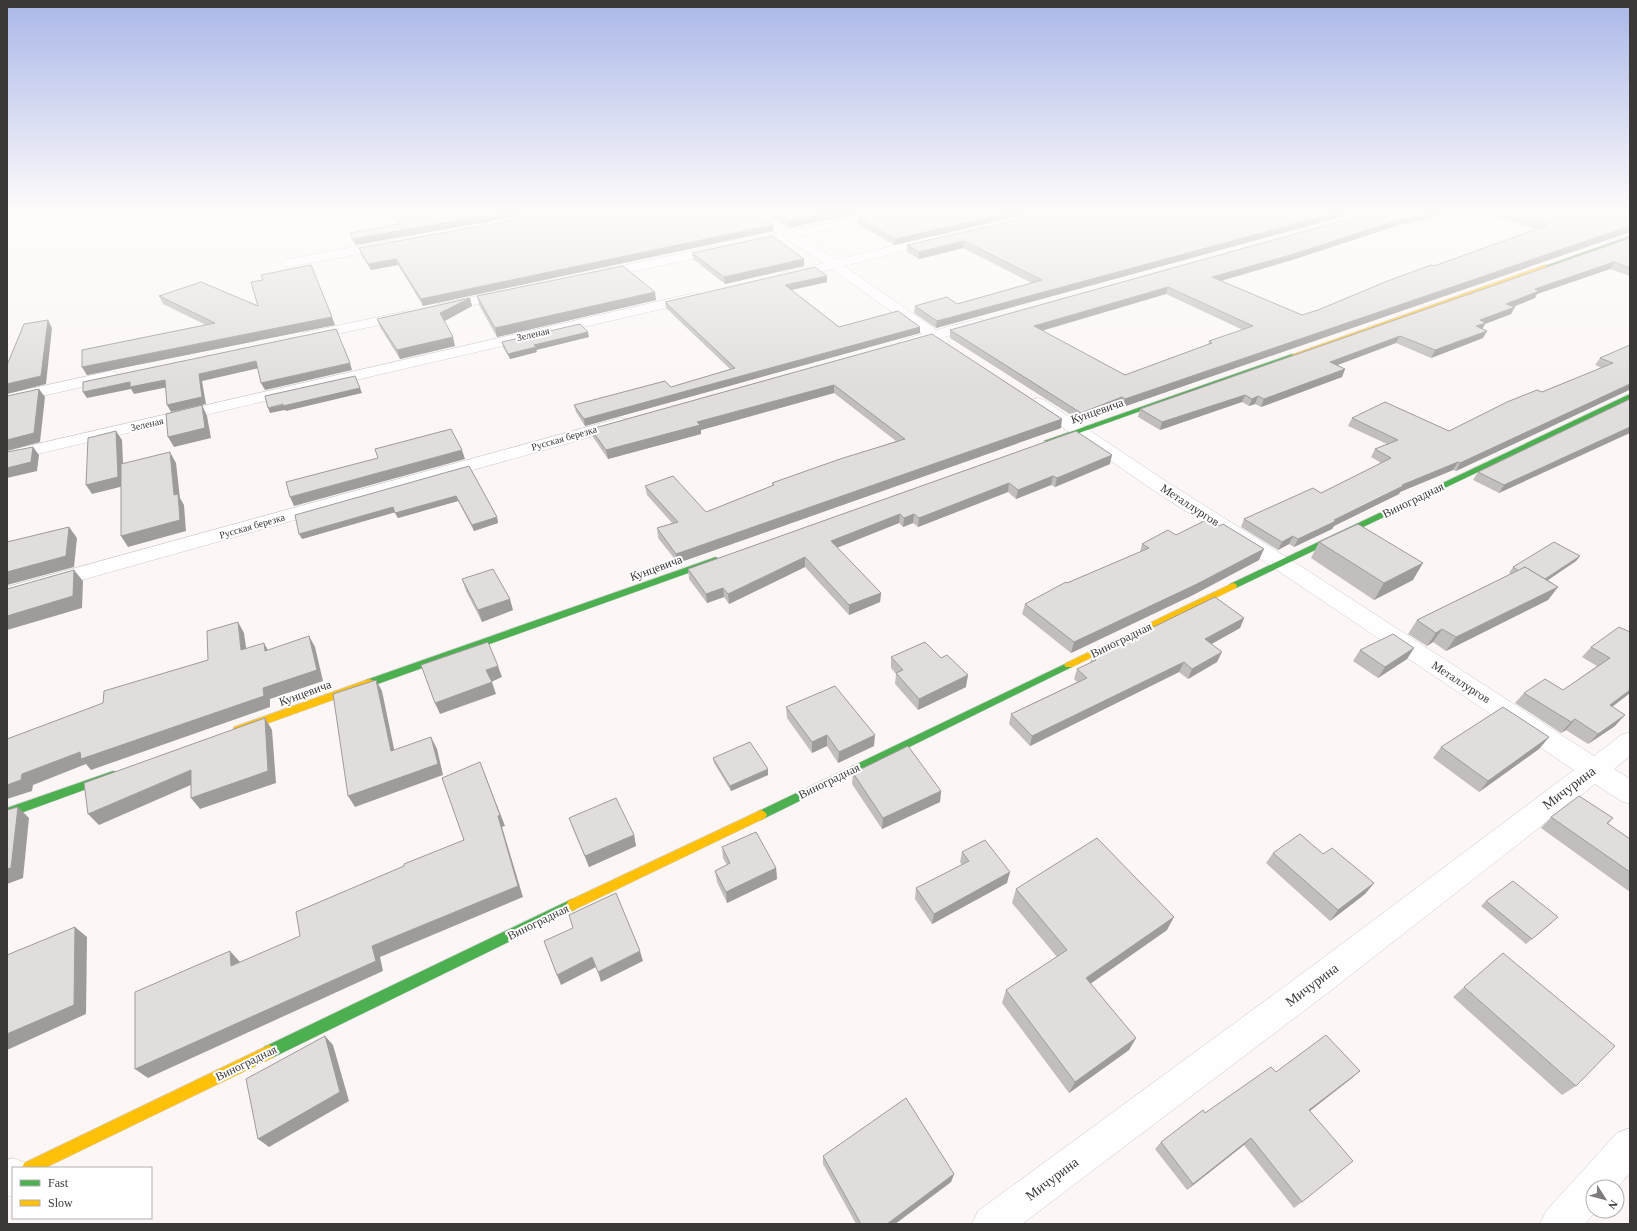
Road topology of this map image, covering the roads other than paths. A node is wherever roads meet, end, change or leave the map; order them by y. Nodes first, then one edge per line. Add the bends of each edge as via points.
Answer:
1 (621, 269) edge
2 (811, 269) edge
3 (842, 269) edge
4 (1537, 269) edge
5 (580, 278) edge
6 (772, 279) edge
7 (519, 291) edge
8 (711, 293) edge
9 (995, 318) edge
10 (934, 335) junction
11 (297, 338) edge
12 (888, 348) edge
13 (954, 348) edge
14 (127, 373) edge
15 (1026, 396) edge
16 (1630, 396) edge
17 (7, 399) edge
18 (635, 419) edge
19 (1079, 430) junction
20 (1042, 443) edge
21 (7, 456) edge
22 (727, 556) edge
23 (1281, 563) junction
24 (7, 594) edge
25 (232, 732) edge
26 (1630, 742) edge
27 (1594, 769) junction
28 (120, 772) edge
29 (1630, 793) edge
30 (7, 813) edge
31 (1630, 1146) edge
32 (32, 1167) edge
33 (991, 1224) edge
34 (1559, 1224) edge

1 - 5 street
2 - 6 street
3 - 10 street
4 - 19 street, Кунцевича
7 - 11 street
8 - 21 street, Зеленая
9 - 10 street
10 - 12 street
10 - 13 street
14 - 17 street
15 - 19 street, Металлургов
16 - 23 street, Виноградная
18 - 24 street, Русская березка
19 - 20 street, Кунцевича
19 - 23 street, Металлургов via 1160,486
22 - 25 street, Кунцевича
23 - 27 street, Металлургов
23 - 32 street, Виноградная
26 - 27 street, Мичурина
27 - 29 street, Металлургов
27 - 33 street, Мичурина via 1318,981
28 - 30 street
31 - 34 street

